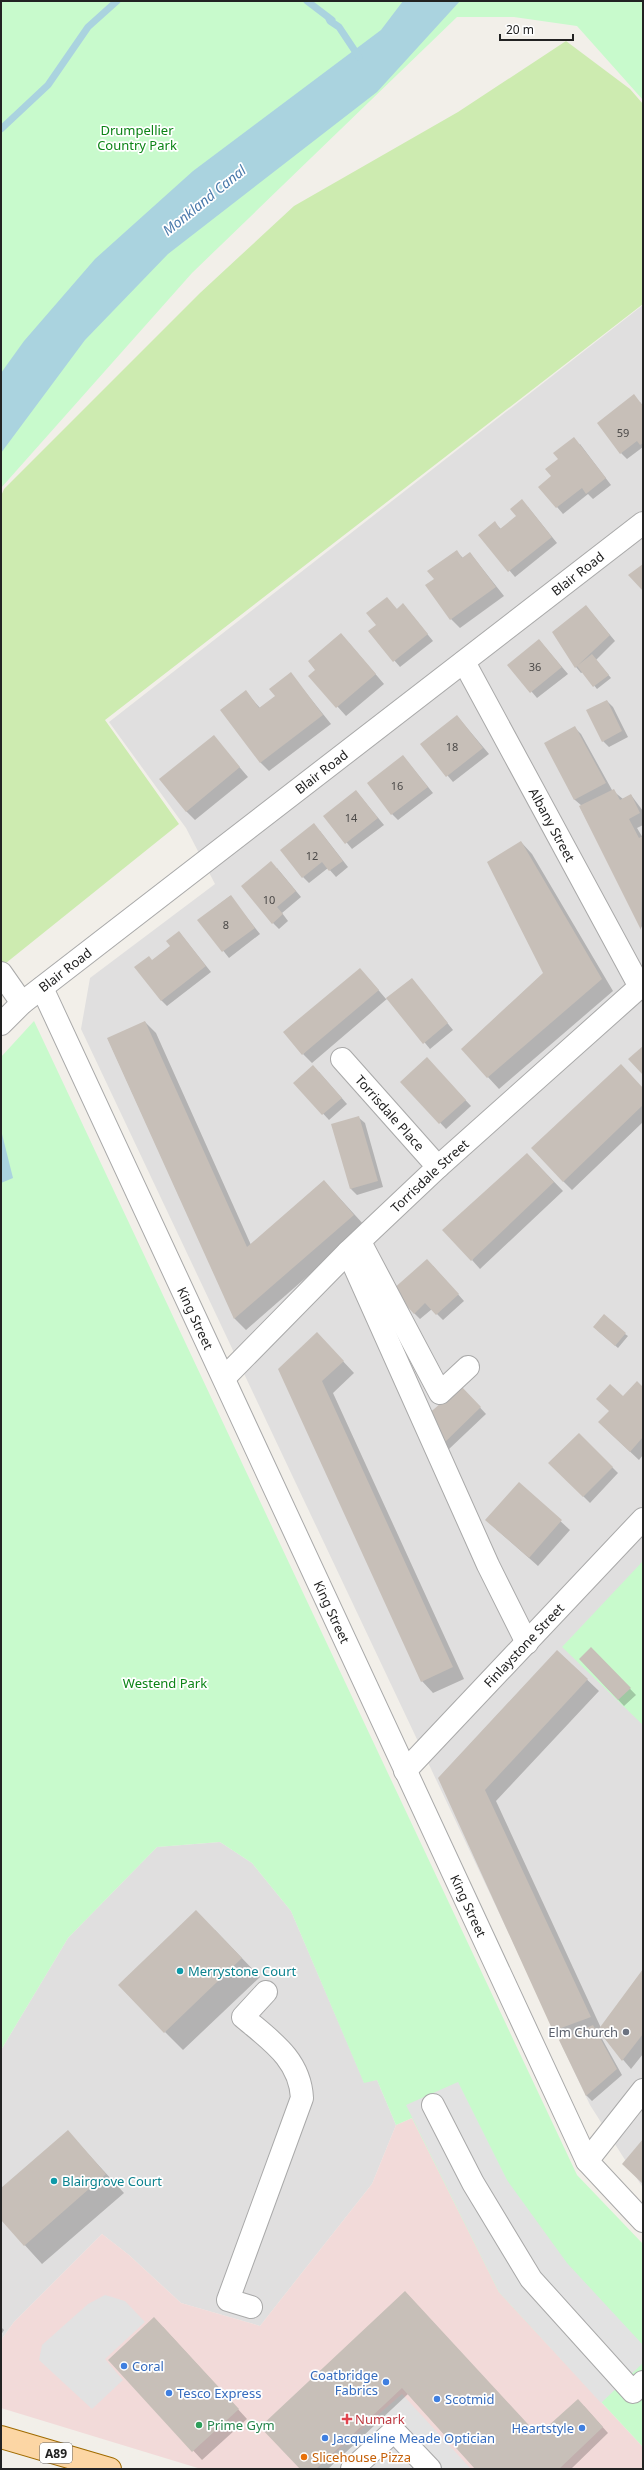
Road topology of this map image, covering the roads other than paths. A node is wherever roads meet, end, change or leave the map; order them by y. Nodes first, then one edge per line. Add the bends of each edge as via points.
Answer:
1 (643, 523) edge
2 (464, 662) junction
3 (1, 973) edge
4 (642, 985) edge
5 (42, 988) junction
6 (22, 1003) junction
7 (1, 1024) edge
8 (342, 1059) dead end
9 (438, 1167) junction
10 (354, 1247) junction
11 (468, 1367) dead end
12 (225, 1377) junction
13 (643, 1518) edge
14 (527, 1643) junction
15 (405, 1771) junction
16 (266, 1992) dead end
17 (643, 2090) edge
18 (433, 2105) dead end
19 (587, 2161) junction
20 (643, 2221) edge
21 (251, 2307) dead end
22 (643, 2382) edge
23 (1, 2437) edge
24 (110, 2469) edge
25 (352, 2469) edge
26 (430, 2469) edge

1 - 2 street, Blair Road
2 - 4 street, Albany Street
2 - 5 street, Blair Road
3 - 6 street
4 - 9 street, Torrisdale Street
5 - 6 street, Blair Road
5 - 12 street, King Street
6 - 7 street, Blair Road
8 - 9 street, Torrisdale Place
9 - 10 street, Torrisdale Street
10 - 11 street via 440,1393
10 - 12 street, Torrisdale Street
10 - 14 street via 488,1566
12 - 15 street, King Street
13 - 14 street, Finlaystone Street
14 - 15 street, Finlaystone Street
15 - 19 street, King Street
16 - 21 street via 243,2017 283,2051 294,2066 301,2084 302,2098 228,2300
17 - 19 street
18 - 22 street via 473,2183 531,2279 633,2392
19 - 20 street, King Street
23 - 24 main road, A89
25 - 26 street via 394,2431

